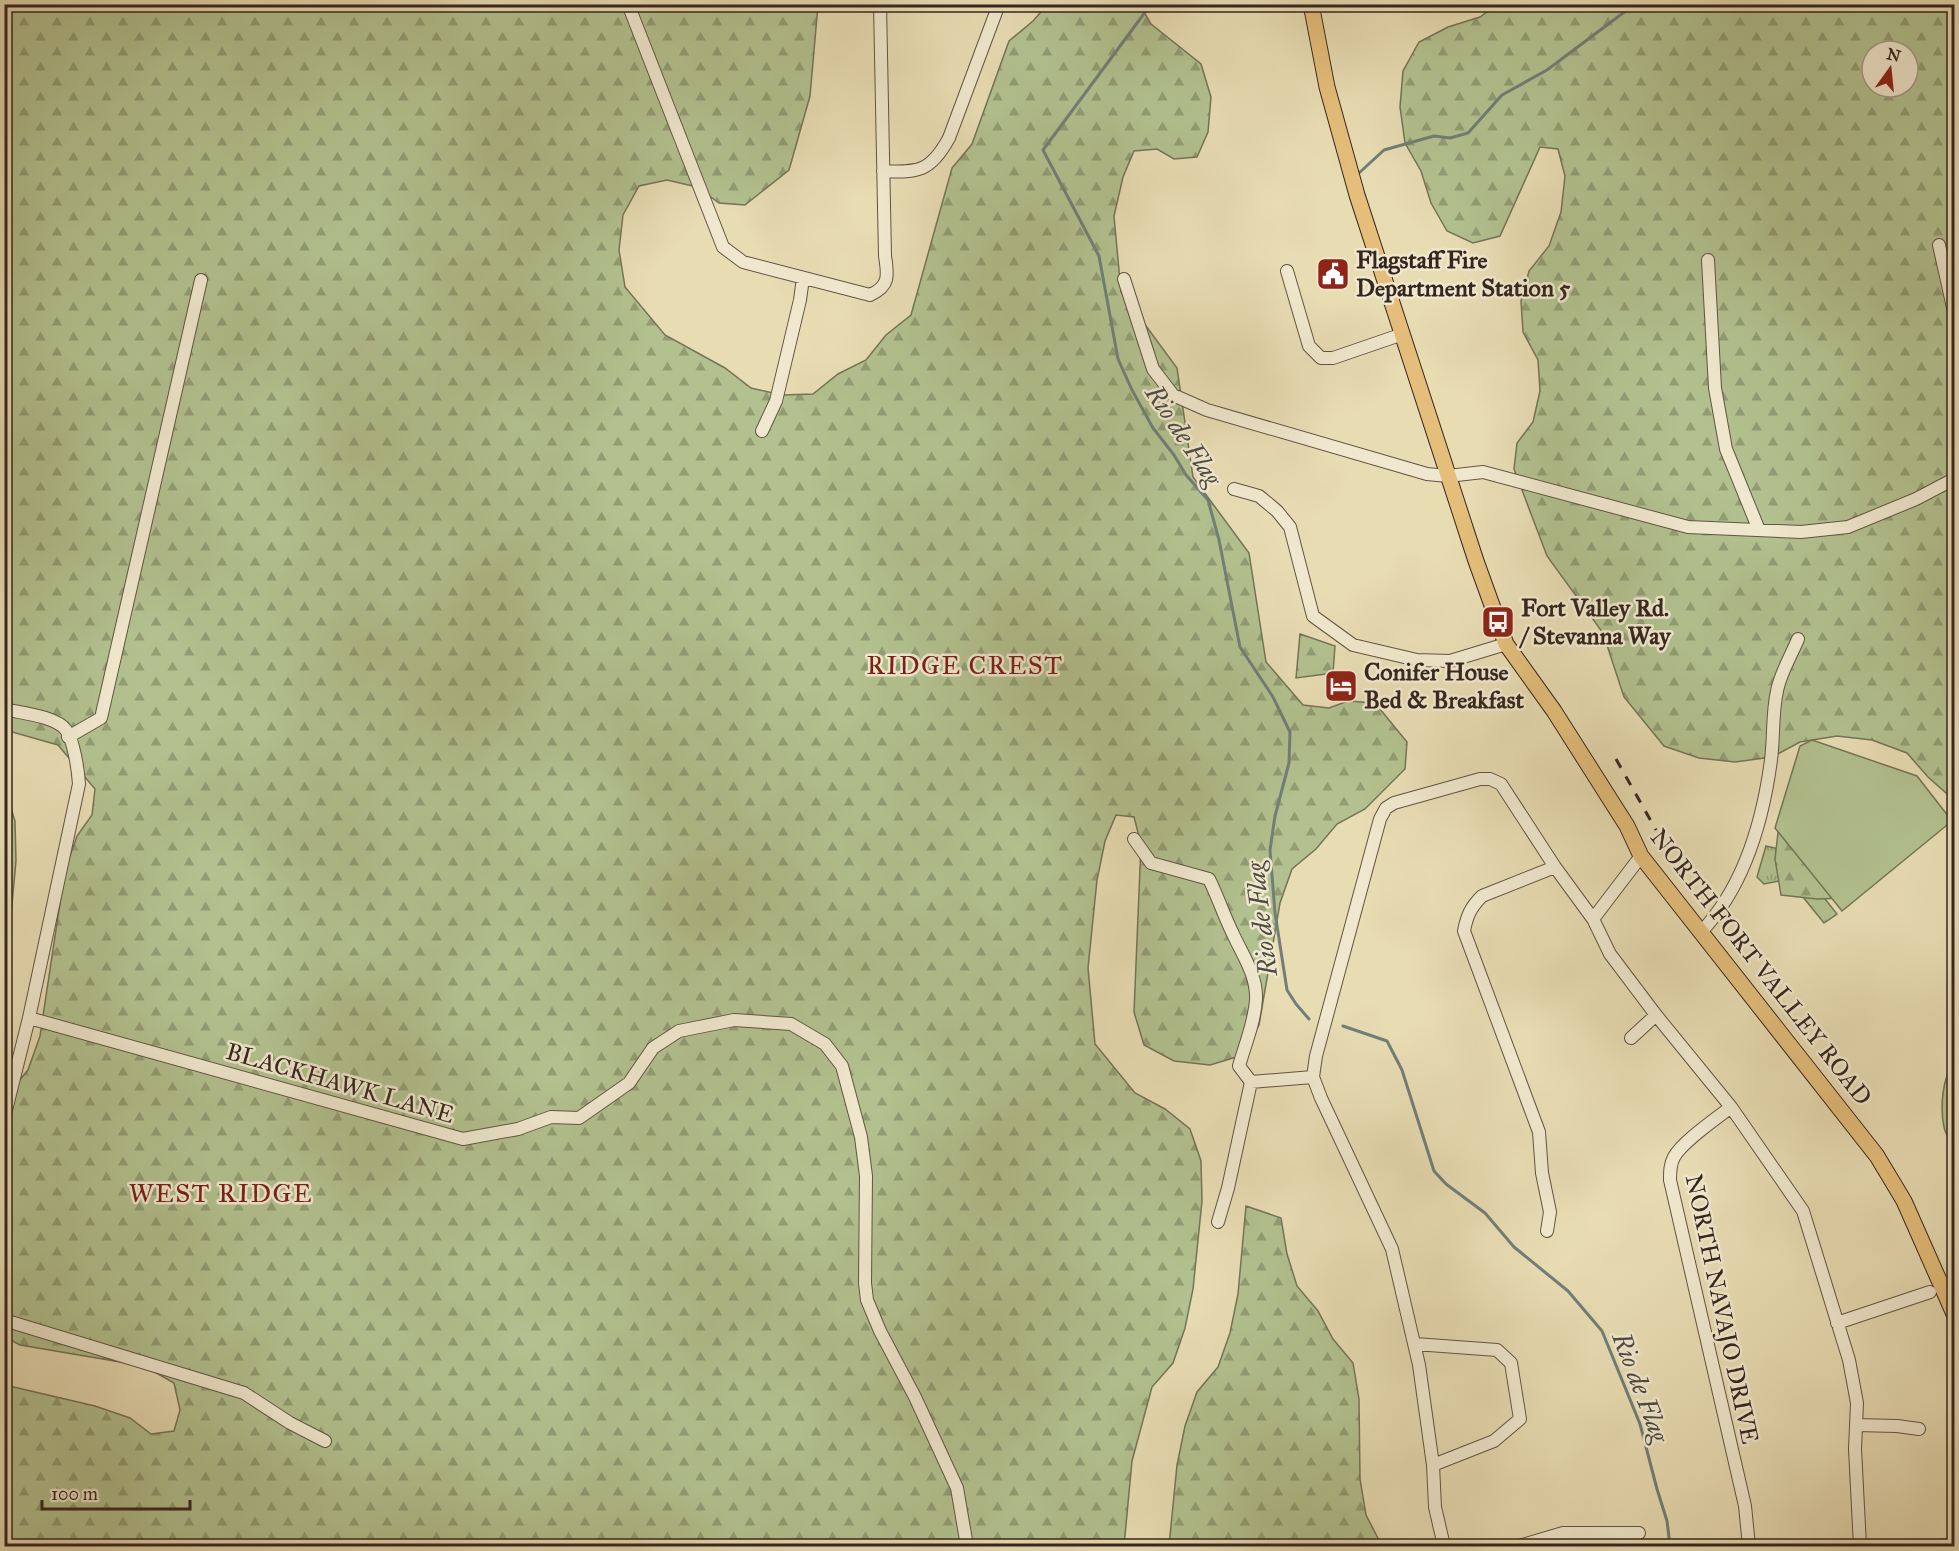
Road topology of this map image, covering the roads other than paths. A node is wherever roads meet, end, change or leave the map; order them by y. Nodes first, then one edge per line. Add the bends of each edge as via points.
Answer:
1 (628, 4) edge
2 (880, 4) edge
3 (999, 4) edge
4 (1311, 4) edge
5 (883, 171) junction
6 (1939, 245) dead end
7 (1708, 260) dead end
8 (1287, 271) dead end
9 (803, 278) junction
10 (1124, 279) dead end
11 (201, 280) dead end
12 (1954, 312) edge
13 (1403, 334) junction
14 (762, 431) dead end
15 (1448, 476) junction
16 (1954, 479) edge
17 (1234, 489) dead end
18 (1759, 530) junction
19 (1798, 639) dead end
20 (1506, 644) junction
21 (4, 709) edge
22 (68, 737) junction
23 (1134, 839) dead end
24 (1641, 856) junction
25 (1555, 867) junction
26 (1593, 920) junction
27 (1701, 932) junction
28 (1656, 1015) junction
29 (28, 1018) junction
30 (1631, 1038) dead end
31 (1313, 1077) junction
32 (1251, 1082) junction
33 (1731, 1107) junction
34 (4, 1119) edge
35 (1218, 1222) dead end
36 (1547, 1231) dead end
37 (1930, 1292) dead end
38 (1954, 1314) edge
39 (4, 1320) edge
40 (1838, 1323) junction
41 (1414, 1344) junction
42 (1856, 1425) junction
43 (1919, 1429) dead end
44 (325, 1441) dead end
45 (1433, 1465) junction
46 (1639, 1533) dead end
47 (1954, 1545) edge
48 (967, 1546) edge
49 (1444, 1546) edge
50 (1519, 1546) edge
51 (1749, 1546) edge
52 (1860, 1546) edge
53 (1934, 1546) edge

1 - 9 street via 723,247 743,262
2 - 5 street
3 - 5 street via 949,138 939,155 926,167
4 - 13 main road, NORTH FORT VALLEY ROAD via 1327,87 1354,186
5 - 9 street via 887,270 881,290 870,295
6 - 12 street
7 - 18 street via 1715,388 1726,449
8 - 13 street via 1309,346 1321,358 1333,358
9 - 14 street via 776,401
10 - 15 street via 1153,369 1173,395 1219,413 1427,474
11 - 22 street via 101,718
13 - 15 main road, NORTH FORT VALLEY ROAD
15 - 18 street via 1483,472 1688,527
15 - 20 main road, NORTH FORT VALLEY ROAD
16 - 18 street via 1848,527 1801,532
17 - 20 street via 1259,496 1290,527 1313,616 1353,645 1417,660 1450,661
19 - 27 street via 1777,689 1762,813 1741,873
20 - 24 main road, NORTH FORT VALLEY ROAD via 1628,826
21 - 22 street via 49,719 66,729
22 - 29 street via 77,760 79,784
23 - 32 street via 1151,863 1209,879 1218,897 1251,970 1256,996 1239,1066
24 - 26 street
24 - 27 main road, NORTH FORT VALLEY ROAD
25 - 26 street
25 - 31 street via 1501,784 1490,779 1386,808
25 - 36 street via 1482,897 1467,915 1464,931 1539,1132 1550,1212
26 - 28 street via 1610,954
27 - 38 main road, NORTH FORT VALLEY ROAD via 1877,1156 1904,1201
28 - 30 street
28 - 33 street
29 - 34 street
29 - 48 street, BLACKHAWK LANE via 463,1139 518,1129 551,1118 579,1118 629,1083 653,1048 679,1031 734,1020 791,1024 825,1044 842,1066 861,1137 866,1176 867,1300 957,1488
31 - 32 street
31 - 41 street via 1392,1249
32 - 35 street
33 - 40 street via 1803,1211
33 - 51 street, NORTH NAVAJO DRIVE via 1673,1157 1670,1168 1674,1204 1744,1506
37 - 40 street
39 - 44 street via 244,1393
40 - 42 street via 1857,1403
41 - 45 street
41 - 45 street via 1497,1350 1510,1363 1515,1383 1520,1419 1494,1442
42 - 43 street
42 - 52 street
45 - 49 street via 1435,1507
46 - 50 street via 1563,1533
47 - 53 street

